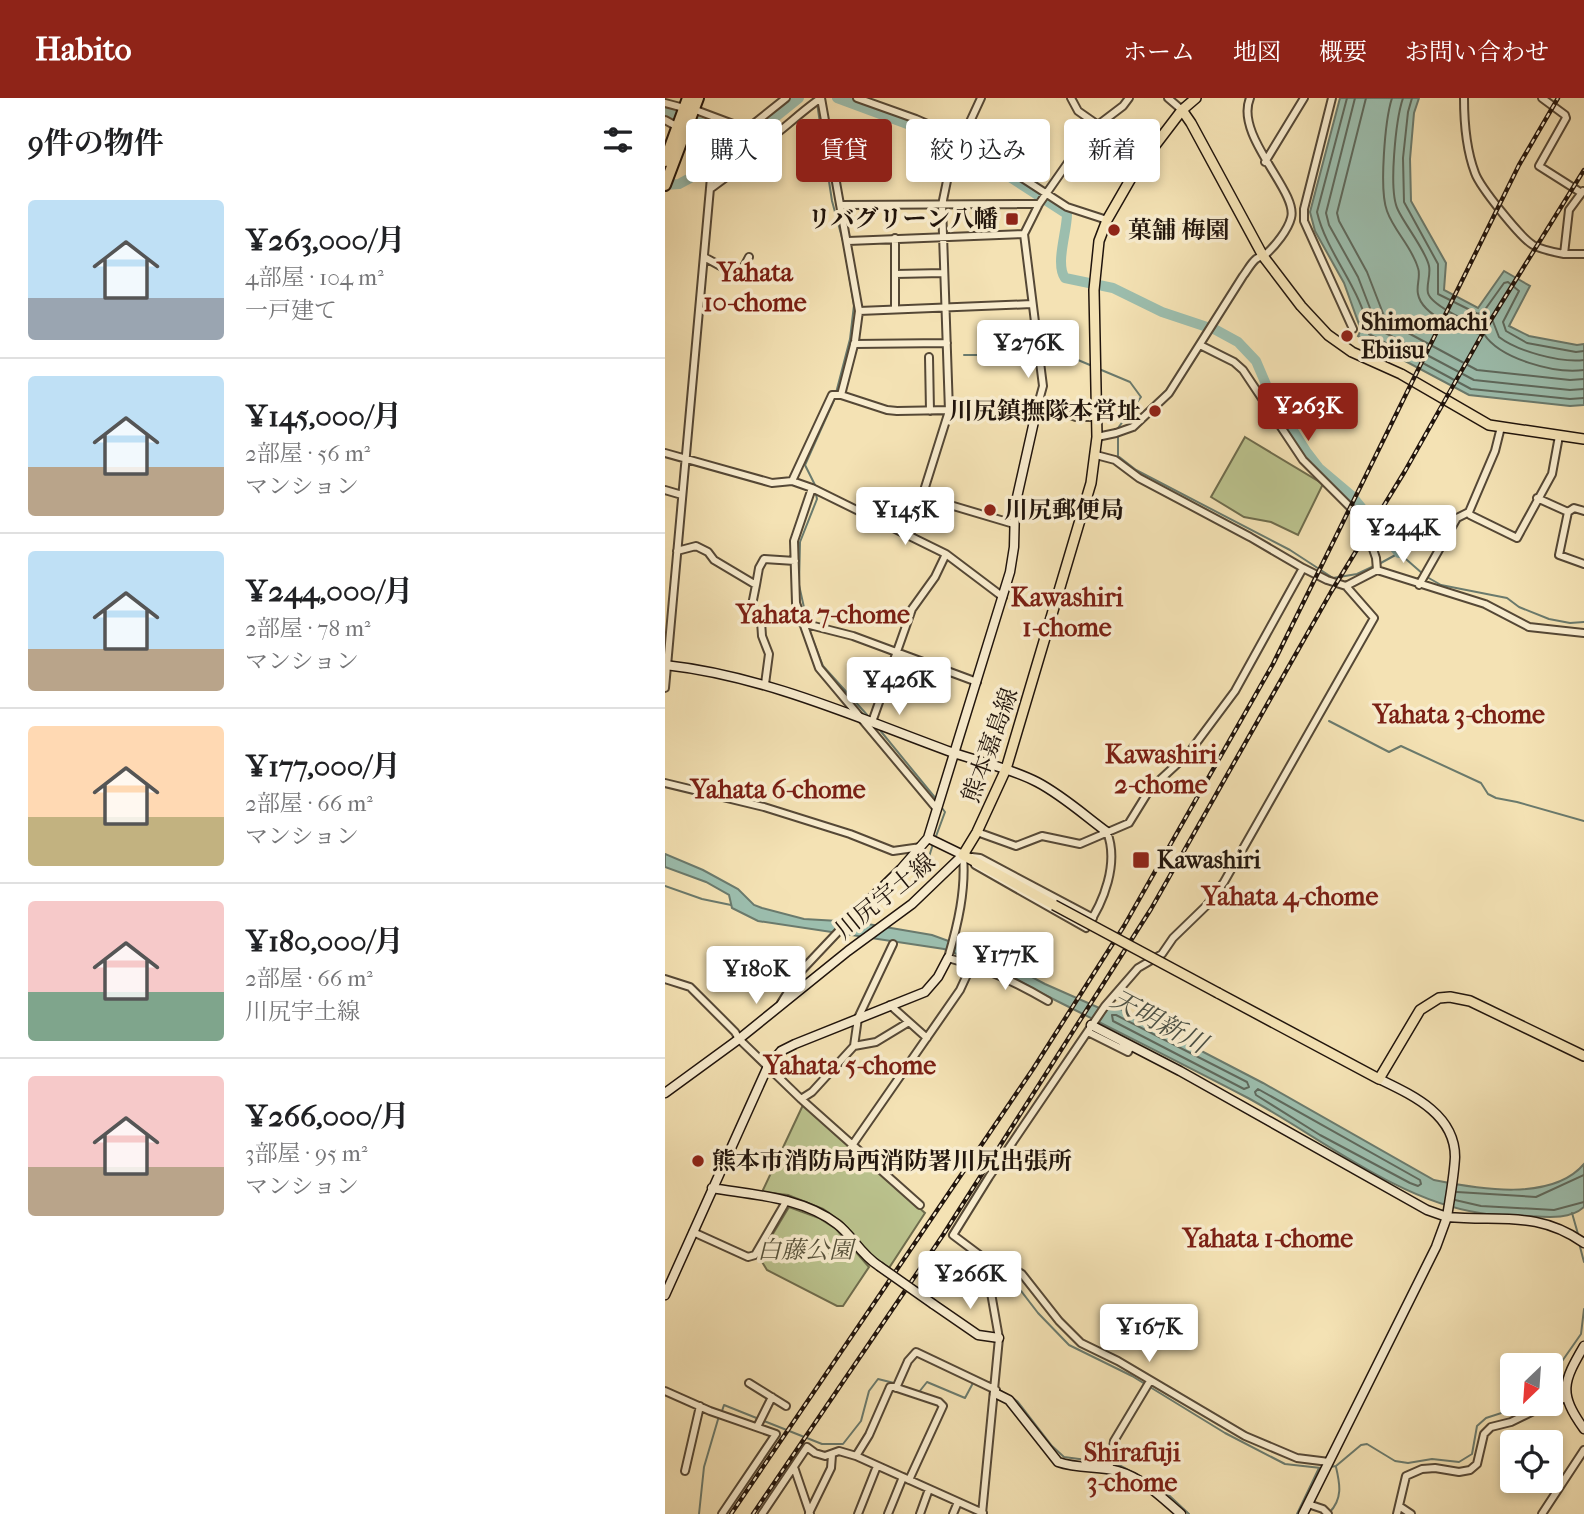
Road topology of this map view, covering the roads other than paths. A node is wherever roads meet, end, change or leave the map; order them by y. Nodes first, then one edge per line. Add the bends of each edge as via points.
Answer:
1 (698, 98) edge
2 (786, 98) edge
3 (821, 98) edge
4 (857, 98) edge
5 (981, 98) edge
6 (1071, 98) edge
7 (1129, 98) edge
8 (1168, 98) edge
9 (1194, 98) edge
10 (1250, 98) edge
11 (1304, 98) edge
12 (1332, 98) edge
13 (1465, 98) edge
14 (1542, 98) edge
15 (665, 103) edge
16 (690, 107) edge
17 (1182, 110) junction
18 (916, 119) edge
19 (970, 119) edge
20 (1089, 119) edge
21 (1106, 119) edge
22 (665, 120) edge
23 (682, 127) junction
24 (686, 128) edge
25 (782, 128) edge
26 (665, 162) edge
27 (1265, 162) junction
28 (1064, 170) edge
29 (666, 181) edge
30 (711, 182) edge
31 (720, 182) edge
32 (948, 182) edge
33 (1025, 182) edge
34 (710, 189) junction
35 (1582, 191) edge
36 (1045, 195) junction
37 (1039, 204) junction
38 (841, 205) junction
39 (942, 205) junction
40 (1107, 220) junction
41 (1024, 234) junction
42 (942, 236) junction
43 (895, 238) junction
44 (848, 241) junction
45 (1564, 254) junction
46 (1584, 254) edge
47 (1263, 256) junction
48 (704, 257) junction
49 (749, 257) dead end
50 (944, 273) junction
51 (895, 274) junction
52 (1032, 304) junction
53 (946, 307) junction
54 (895, 309) junction
55 (859, 311) junction
56 (1353, 329) dead end
57 (947, 343) junction
58 (854, 344) junction
59 (1200, 345) junction
60 (929, 357) dead end
61 (841, 395) junction
62 (1037, 408) junction
63 (930, 411) junction
64 (949, 411) junction
65 (1097, 417) junction
66 (1501, 427) junction
67 (1559, 436) junction
68 (1097, 437) junction
69 (1584, 439) edge
70 (665, 453) edge
71 (1096, 455) junction
72 (685, 458) junction
73 (792, 481) junction
74 (812, 488) junction
75 (665, 490) edge
76 (682, 495) junction
77 (923, 497) junction
78 (1537, 498) junction
79 (1584, 510) edge
80 (1469, 512) junction
81 (1568, 512) junction
82 (1014, 524) junction
83 (910, 535) junction
84 (677, 551) junction
85 (946, 554) junction
86 (795, 561) junction
87 (1584, 564) edge
88 (1303, 568) junction
89 (1377, 570) junction
90 (1420, 583) junction
91 (756, 585) junction
92 (1346, 586) junction
93 (1003, 597) junction
94 (803, 622) junction
95 (1584, 633) edge
96 (896, 652) junction
97 (666, 665) edge
98 (977, 682) junction
99 (765, 684) junction
100 (665, 688) edge
101 (862, 719) junction
102 (871, 722) junction
103 (955, 753) junction
104 (1006, 769) junction
105 (665, 783) edge
106 (937, 809) junction
107 (977, 832) junction
108 (1107, 832) junction
109 (928, 838) junction
110 (921, 847) junction
111 (963, 855) junction
112 (853, 916) joint
113 (1093, 918) junction
114 (893, 944) dead end
115 (948, 958) junction
116 (972, 964) junction
117 (665, 979) edge
118 (1048, 1001) dead end
119 (890, 1005) junction
120 (779, 1006) junction
121 (858, 1018) junction
122 (909, 1022) junction
123 (1090, 1027) junction
124 (1114, 1036) junction
125 (927, 1038) junction
126 (739, 1039) junction
127 (854, 1046) junction
128 (1584, 1056) edge
129 (768, 1066) junction
130 (1379, 1079) junction
131 (665, 1093) edge
132 (801, 1098) junction
133 (853, 1144) junction
134 (712, 1188) junction
135 (787, 1200) junction
136 (920, 1205) dead end
137 (1448, 1213) junction
138 (693, 1232) junction
139 (1583, 1242) edge
140 (985, 1259) junction
141 (665, 1295) edge
142 (999, 1338) junction
143 (1584, 1346) edge
144 (1150, 1381) junction
145 (749, 1383) dead end
146 (896, 1388) junction
147 (665, 1391) edge
148 (995, 1392) junction
149 (772, 1397) junction
150 (1567, 1398) junction
151 (1563, 1399) edge
152 (700, 1406) junction
153 (786, 1406) dead end
154 (1523, 1416) edge
155 (757, 1427) junction
156 (1584, 1429) edge
157 (1584, 1450) edge
158 (832, 1455) junction
159 (856, 1456) junction
160 (1329, 1462) junction
161 (877, 1466) junction
162 (794, 1467) junction
163 (1109, 1470) junction
164 (685, 1471) dead end
165 (906, 1478) junction
166 (929, 1489) junction
167 (958, 1502) junction
168 (1308, 1504) junction
169 (1398, 1510) edge
170 (1326, 1511) edge
171 (983, 1513) edge
172 (722, 1514) edge
173 (762, 1514) edge
174 (810, 1514) edge
175 (858, 1514) edge
176 (888, 1514) edge
177 (920, 1514) edge
178 (953, 1514) edge
179 (1181, 1514) edge
180 (1303, 1514) edge
181 (1411, 1514) edge
182 (1542, 1514) edge

1 - 16 highway
2 - 16 street via 751,125 741,127
3 - 25 street
3 - 38 street
4 - 18 street
5 - 19 street
6 - 20 street
7 - 21 street
8 - 17 street
9 - 17 main road, 熊本嘉島線
10 - 27 street via 1248,118
11 - 27 street
12 - 56 street via 1304,220
13 - 45 street via 1464,128 1475,175 1530,243
14 - 35 street via 1566,118 1539,166
15 - 16 street
16 - 23 highway
17 - 40 main road, 熊本嘉島線 via 1134,173
17 - 47 main road
22 - 23 street
23 - 24 street
23 - 26 highway
23 - 29 highway
27 - 47 street via 1282,185 1292,214 1288,227
28 - 36 street
30 - 34 street
31 - 34 street
32 - 39 street
33 - 36 street
34 - 48 street
35 - 45 street via 1569,210
36 - 37 street
36 - 40 street
37 - 39 street
37 - 41 street
38 - 39 street
38 - 44 street
39 - 42 street
40 - 65 main road, 熊本嘉島線 via 1099,241 1094,285
41 - 42 street
41 - 52 street
42 - 43 street
42 - 50 street
43 - 44 street
43 - 51 street
44 - 55 street
45 - 46 street
47 - 59 street via 1256,258
47 - 66 main road via 1301,306 1340,344 1489,425
48 - 49 street via 739,275
48 - 72 street
50 - 51 street
50 - 53 street
51 - 54 street
52 - 53 street
52 - 62 street via 1042,386
53 - 54 street
53 - 57 street
54 - 55 street
55 - 58 street
57 - 58 street
57 - 64 street
58 - 61 street
59 - 68 street via 1155,408 1133,427
59 - 89 street via 1243,370 1303,460 1363,520
60 - 63 street
61 - 63 street via 887,410
61 - 73 street via 832,395
62 - 64 street
62 - 65 street
62 - 82 street
63 - 64 street
64 - 77 street
65 - 68 main road, 熊本嘉島線
66 - 67 main road
66 - 80 street via 1496,451
67 - 69 main road
67 - 78 street via 1552,474
68 - 71 main road, 熊本嘉島線
70 - 72 street
71 - 88 street via 1115,460 1139,478
71 - 104 main road, 熊本嘉島線 via 1086,505
72 - 73 street via 772,483
72 - 76 street
73 - 74 street
74 - 83 street
74 - 86 street via 794,541
75 - 76 street
76 - 84 street
77 - 82 street
77 - 83 street
78 - 80 street via 1517,538
78 - 81 street
79 - 81 street
80 - 90 street via 1457,518
81 - 87 street via 1559,555
82 - 93 street
83 - 85 street
84 - 91 street via 696,546
84 - 97 street
85 - 93 street
85 - 96 street via 912,609
86 - 91 street via 764,559
86 - 94 street via 796,603
88 - 92 street
88 - 108 street via 1235,691 1204,733 1150,789 1129,823
89 - 90 street
89 - 92 street
90 - 95 street via 1485,604 1529,627
91 - 99 street via 752,605 769,654
92 - 123 street via 1374,618 1224,882 1162,954 1138,968
93 - 98 street
94 - 96 street
94 - 101 street via 819,668
96 - 98 street
96 - 102 street
97 - 99 street
97 - 100 street
98 - 103 street
99 - 101 street
101 - 102 street
101 - 106 street
102 - 103 street
103 - 104 street
103 - 106 street
104 - 107 main road, 熊本嘉島線
104 - 108 street via 1038,782
105 - 110 street via 764,807 893,851
106 - 109 street
107 - 108 street via 1016,846 1042,836 1080,845
107 - 111 main road, 熊本嘉島線
108 - 113 street via 1112,862
109 - 110 street
109 - 111 street
110 - 112 street
111 - 113 street via 980,858
111 - 113 street via 981,870 1086,928
111 - 115 street via 965,877
111 - 120 street, 川尻宇土線 via 890,921
111 - 130 main road, bridge
112 - 120 street via 802,970
114 - 121 street
115 - 116 street
115 - 119 street via 925,992
116 - 118 street
116 - 125 street
117 - 126 street via 690,987
119 - 121 street
119 - 122 street
120 - 126 street, 川尻宇土線
121 - 127 street
121 - 129 street via 781,1051
122 - 125 street
122 - 127 street via 876,1042
123 - 124 street
123 - 124 street via 1128,1052
123 - 140 street via 953,1235
124 - 137 street via 1427,1210
125 - 133 street
126 - 129 street
126 - 131 street, 川尻宇土線
127 - 132 street
128 - 130 main road via 1470,1001 1439,998 1420,1010
129 - 132 street
129 - 134 street
130 - 137 street via 1416,1098 1444,1122 1455,1154
132 - 133 street
133 - 136 street
134 - 135 street
134 - 138 street
135 - 138 street via 755,1255 748,1257
135 - 142 street, bridge via 839,1224 865,1257 978,1335
137 - 139 street via 1555,1226
137 - 160 street via 1436,1247
138 - 141 street
140 - 142 street
140 - 144 street via 1022,1275 1081,1343
142 - 148 street
143 - 150 street via 1567,1377
144 - 160 street via 1245,1436 1297,1458
144 - 163 street via 1114,1441
145 - 149 street
146 - 148 street via 916,1352
146 - 159 street via 890,1387
146 - 165 street via 943,1406
147 - 152 street
148 - 163 street via 1009,1400 1058,1462
148 - 171 street
149 - 153 street
149 - 155 street
150 - 151 street
150 - 156 street
152 - 155 street
152 - 164 street
154 - 169 street via 1484,1434 1481,1455 1470,1470 1422,1469 1406,1476
155 - 172 street via 776,1434
157 - 182 street
158 - 159 street via 839,1451
158 - 162 street via 807,1447
158 - 174 street via 831,1468
159 - 161 street
160 - 168 street
161 - 165 street
161 - 175 street
162 - 173 street
162 - 174 street
163 - 179 street via 1134,1478
165 - 166 street
165 - 176 street
166 - 167 street
166 - 177 street
167 - 171 street
167 - 178 street
168 - 170 street
168 - 180 street
169 - 181 street

